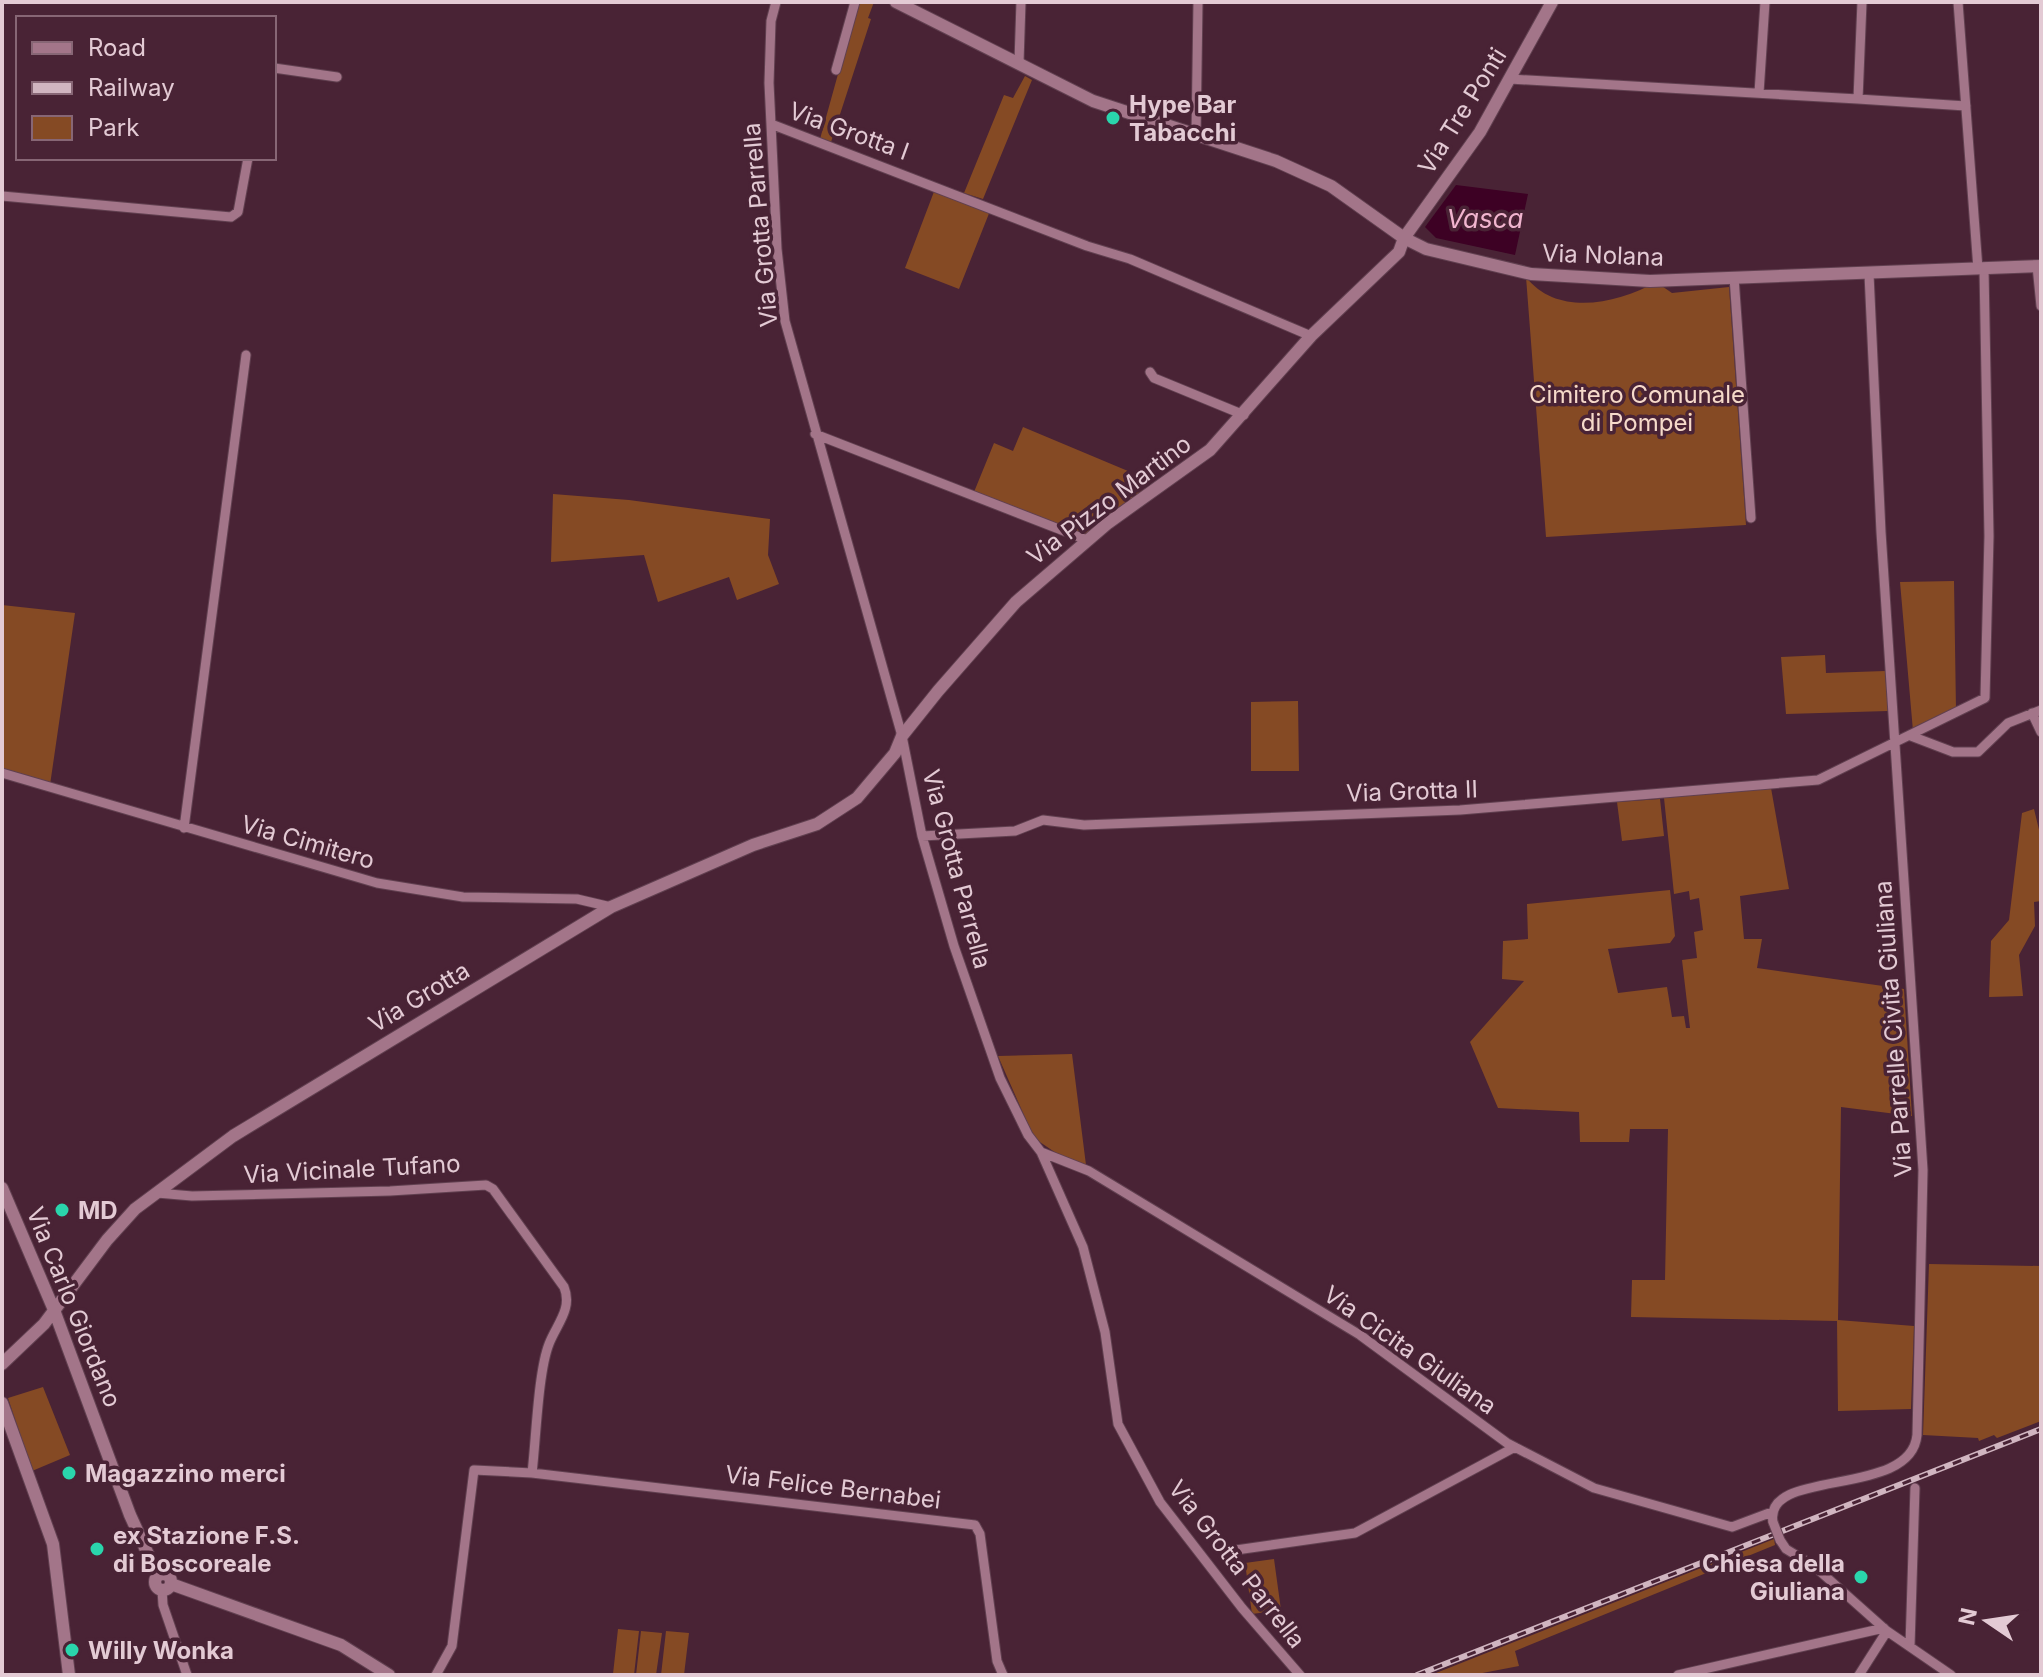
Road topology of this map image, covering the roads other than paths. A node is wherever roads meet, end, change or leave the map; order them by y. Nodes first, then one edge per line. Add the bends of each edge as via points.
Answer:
1 (776, 2) edge
2 (855, 2) edge
3 (896, 2) edge
4 (1021, 2) edge
5 (1198, 2) edge
6 (1552, 2) edge
7 (1765, 2) edge
8 (1862, 2) edge
9 (1958, 2) edge
10 (1019, 62) junction
11 (276, 68) edge
12 (836, 70) dead end
13 (337, 77) dead end
14 (1510, 79) junction
15 (1759, 93) junction
16 (1858, 99) junction
17 (1966, 106) junction
18 (771, 124) junction
19 (1196, 136) junction
20 (248, 160) edge
21 (2, 196) edge
22 (1404, 238) junction
23 (2039, 266) edge
24 (1981, 269) junction
25 (1869, 274) junction
26 (1734, 277) junction
27 (2041, 306) edge
28 (1311, 336) junction
29 (246, 355) dead end
30 (1150, 372) dead end
31 (1244, 415) junction
32 (815, 434) junction
33 (1751, 518) dead end
34 (1087, 540) junction
35 (2037, 711) edge
36 (2041, 732) edge
37 (902, 736) junction
38 (1911, 736) junction
39 (1895, 744) junction
40 (2, 773) edge
41 (184, 828) junction
42 (922, 836) junction
43 (611, 907) junction
44 (1041, 1152) junction
45 (2, 1188) edge
46 (157, 1193) junction
47 (54, 1310) junction
48 (2, 1364) edge
49 (2, 1403) edge
50 (1515, 1447) junction
51 (532, 1473) junction
52 (1915, 1488) dead end
53 (1773, 1517) junction
54 (1229, 1551) dead end
55 (167, 1587) junction
56 (1885, 1629) junction
57 (1910, 1646) junction
58 (69, 1675) edge
59 (187, 1675) edge
60 (389, 1675) edge
61 (436, 1675) edge
62 (1003, 1675) edge
63 (1300, 1675) edge
64 (1678, 1675) edge
65 (1859, 1675) edge
66 (1951, 1675) edge

1 - 18 street, Via Grotta Parrella via 771,21
2 - 12 street
3 - 10 street, Via Nolana
4 - 10 street
5 - 19 street
6 - 14 street, Via Tre Ponti
7 - 15 street
8 - 16 street
9 - 17 street
10 - 19 street, Via Nolana via 1093,101
11 - 13 street
14 - 15 street
14 - 22 street, Via Tre Ponti via 1480,132
15 - 16 street
16 - 17 street
17 - 24 street
18 - 28 street, Via Grotta I via 1130,259
18 - 32 street, Via Grotta Parrella via 781,294
19 - 22 street, Via Nolana via 1276,161 1331,186
20 - 21 street via 238,212 231,217
22 - 26 street, Via Nolana via 1426,249 1531,274 1650,281
22 - 28 street, Via Pizzo Martino via 1389,263
23 - 24 street, Via Nolana
23 - 27 street
24 - 25 street, Via Nolana
24 - 38 street, Via Grotta II via 1989,536 1985,698
25 - 26 street, Via Nolana
25 - 39 street, Via Parrelle Civita Giuliana
26 - 33 street
28 - 31 street, Via Pizzo Martino
29 - 41 street
30 - 31 street
31 - 34 street, Via Pizzo Martino via 1210,450
32 - 34 street
32 - 37 street, Via Grotta Parrella
34 - 37 street, Via Pizzo Martino via 1016,602
35 - 36 street
35 - 38 street via 2008,723 1978,752 1953,752
37 - 42 street, Via Grotta Parrella
37 - 43 street, Via Grotta via 895,753 857,798 831,817
38 - 39 street, Via Grotta II
39 - 42 street, Via Grotta II via 1833,775 1800,782 1460,810 1084,825 1043,820 1015,831
39 - 53 street, Via Parrelle Civita Giuliana via 1924,1214 1916,1443 1905,1461 1846,1482 1794,1491 1781,1498
40 - 41 street, Via Cimitero
41 - 43 street, Via Cimitero via 420,891 577,899
42 - 44 street, Via Grotta Parrella via 1000,1078
43 - 46 street, Via Grotta via 233,1136
44 - 50 street, Via Cicita Giuliana via 1089,1171 1360,1335
44 - 63 street, Via Grotta Parrella via 1083,1247 1105,1332 1118,1424 1160,1502
45 - 47 street, Via Carlo Giordano
46 - 47 street, Via Grotta via 107,1240
46 - 51 street, Via Vicinale Tufano via 390,1191 476,1184 493,1189 568,1296 547,1347
47 - 48 street, Via Grotta
47 - 55 street, Via Carlo Giordano via 130,1515 158,1576 167,1575
49 - 58 street via 53,1544
50 - 53 street, Via Cicita Giuliana via 1594,1488 1732,1527
50 - 54 street via 1355,1533
51 - 61 street via 474,1470 452,1646
51 - 62 street, Via Felice Bernabei via 975,1525
52 - 57 street
53 - 56 street, bridge via 1786,1549 1814,1566
55 - 59 street via 163,1605
55 - 60 street via 341,1645
56 - 57 street
56 - 64 street
56 - 65 street
57 - 66 street

